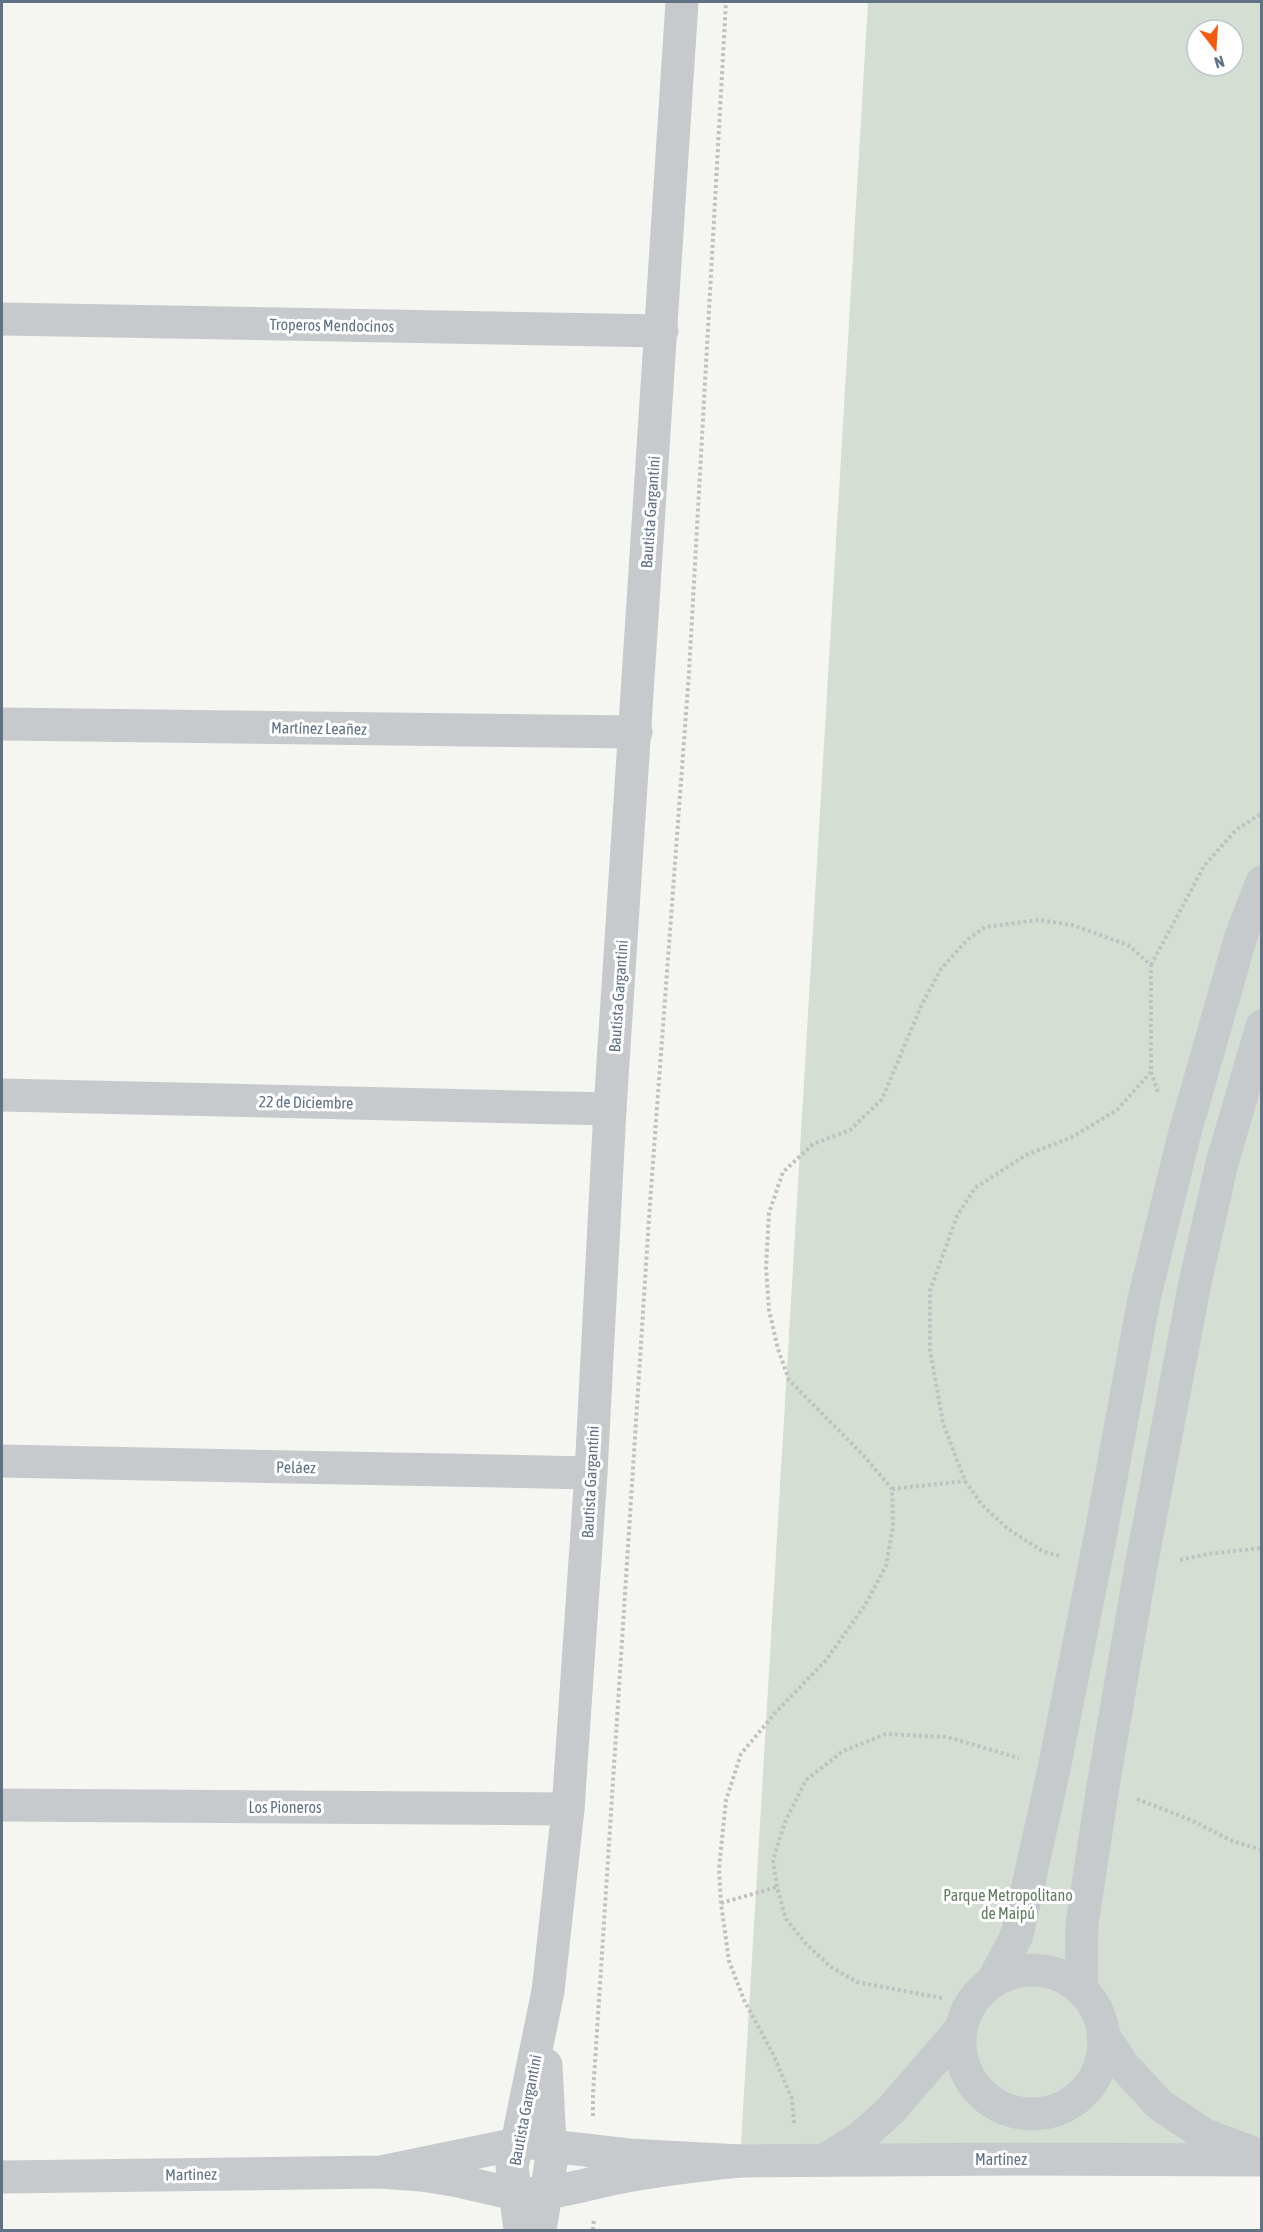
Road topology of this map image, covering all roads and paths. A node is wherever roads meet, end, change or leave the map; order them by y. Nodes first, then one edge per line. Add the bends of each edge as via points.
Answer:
1 (682, 2) edge
2 (726, 2) edge
3 (2, 319) edge
4 (662, 332) junction
5 (2, 724) edge
6 (636, 732) junction
7 (1262, 813) edge
8 (1262, 882) edge
9 (1151, 964) junction
10 (1262, 1026) edge
11 (2, 1095) edge
12 (610, 1109) junction
13 (2, 1461) edge
14 (591, 1473) junction
15 (965, 1481) junction
16 (892, 1489) junction
17 (1262, 1548) edge
18 (1094, 1566) junction
19 (1141, 1566) junction
20 (1054, 1769) junction
21 (1103, 1786) junction
22 (2, 1805) edge
23 (568, 1809) junction
24 (1262, 1850) edge
25 (777, 1887) junction
26 (721, 1903) junction
27 (993, 1981) junction
28 (1081, 1989) junction
29 (548, 1991) junction
30 (964, 2018) junction
31 (1103, 2035) junction
32 (1032, 2114) junction
33 (517, 2144) junction
34 (550, 2146) junction
35 (594, 2151) junction
36 (1262, 2155) edge
37 (1019, 2159) junction
38 (810, 2160) junction
39 (1262, 2160) edge
40 (740, 2161) junction
41 (381, 2172) junction
42 (2, 2176) edge
43 (594, 2183) junction
44 (531, 2194) junction
45 (520, 2230) edge
46 (540, 2230) edge
47 (593, 2230) edge

1 - 4 street, Bautista Gargantini
2 - 35 path via 689,673 603,1928 593,2094
3 - 4 street, Troperos Mendocinos
4 - 6 street, Bautista Gargantini
5 - 6 street, Martínez Leañez
6 - 12 street, Bautista Gargantini
7 - 9 path via 1236,830 1204,866
8 - 18 street via 1241,936 1185,1132 1144,1299
9 - 15 path via 1151,1072 1117,1110 1072,1137 1026,1155 975,1188 957,1216 930,1291 930,1350 943,1423
9 - 16 path via 1128,945 1072,925 1039,920 985,927 967,940 941,969 921,1004 882,1099 850,1130 813,1144 783,1172 769,1213 766,1267 769,1310 778,1349 789,1380
10 - 19 street via 1222,1163 1200,1261
11 - 12 street, 22 de Diciembre
12 - 14 street, Bautista Gargantini
13 - 14 street, Peláez
14 - 23 street, Bautista Gargantini
15 - 16 path
15 - 18 path via 982,1505 1008,1529 1044,1552
16 - 26 path via 893,1526 886,1566 865,1605 827,1659 741,1754 726,1800 719,1868
17 - 19 path
18 - 20 street
19 - 21 street
20 - 25 path via 947,1737 886,1734 843,1751 806,1780 785,1822 773,1860
20 - 27 street via 1017,1935
21 - 24 path
21 - 28 street via 1082,1924
22 - 23 street, Los Pioneros
23 - 29 street, Bautista Gargantini
25 - 26 path
25 - 30 path via 786,1919 831,1967 857,1982 939,1997
26 - 38 path via 729,1961 792,2099
27 - 28 street via 1029,1970 1066,1978
27 - 30 street via 979,1992
28 - 31 street via 1100,2018
29 - 33 street, Bautista Gargantini
29 - 34 street, Bautista Gargantini
30 - 32 street via 960,2055 969,2078 986,2097 1008,2110
30 - 38 street via 889,2112 860,2138
31 - 32 street via 1103,2055 1085,2090 1070,2103
31 - 36 street via 1123,2066 1160,2105 1205,2135
32 - 37 street
33 - 34 street, Martinez
33 - 41 street, Martinez
33 - 44 street, Bautista Gargantini via 512,2167
34 - 35 street, Martinez
34 - 44 street, Bautista Gargantini via 551,2163
35 - 40 street, Martinez
37 - 38 street, Martinez
37 - 39 street, Martinez
38 - 40 street, Martinez
40 - 43 street, Martinez
41 - 42 street, Martinez
41 - 44 street, Martinez
43 - 44 street, Martinez
43 - 47 path
44 - 45 street, Bautista Gargantini
44 - 46 street, Bautista Gargantini

